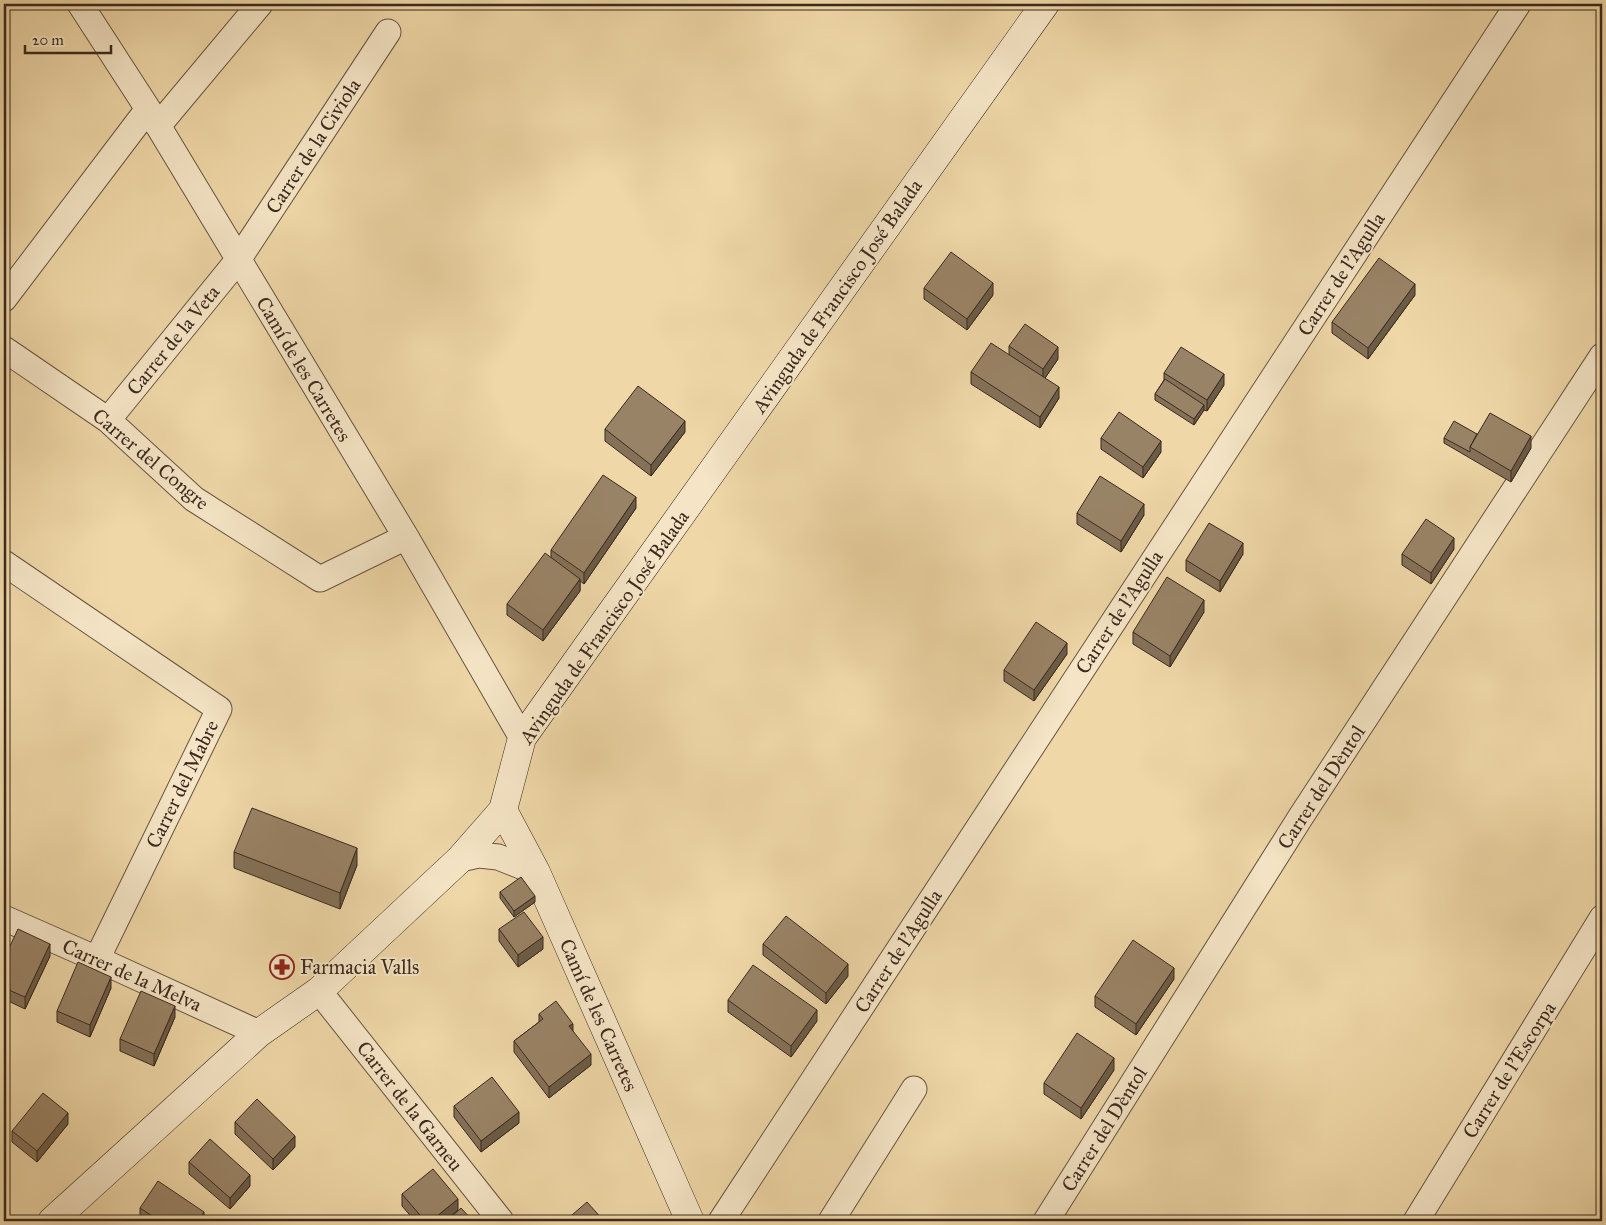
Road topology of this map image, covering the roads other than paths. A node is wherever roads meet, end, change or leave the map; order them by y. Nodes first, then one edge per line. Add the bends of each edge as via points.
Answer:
1 (80, 4) edge
2 (260, 4) edge
3 (1045, 4) edge
4 (1518, 4) edge
5 (388, 32) dead end
6 (153, 118) junction
7 (238, 260) junction
8 (4, 299) edge
9 (4, 349) edge
10 (1602, 356) edge
11 (108, 420) junction
12 (406, 537) junction
13 (4, 562) edge
14 (522, 738) junction
15 (503, 810) junction
16 (460, 859) junction
17 (536, 872) junction
18 (4, 918) edge
19 (1602, 918) edge
20 (97, 959) junction
21 (319, 991) junction
22 (259, 1033) junction
23 (914, 1089) dead end
24 (52, 1221) edge
25 (501, 1221) edge
26 (690, 1221) edge
27 (721, 1221) edge
28 (831, 1221) edge
29 (1046, 1221) edge
30 (1416, 1221) edge

1 - 6 street, Camí de les Carretes
2 - 6 street
3 - 14 street, Avinguda de Francisco José Balada
4 - 27 street, Carrer de l'Agulla
5 - 7 street, Carrer de la Civiola
6 - 7 street, Camí de les Carretes
6 - 8 street
7 - 11 street, Carrer de la Veta
7 - 12 street, Camí de les Carretes
9 - 11 street, Carrer del Congre
10 - 29 street, Carrer del Dèntol via 1300,818
11 - 12 street, Carrer del Congre via 194,499 320,579
12 - 14 street, Camí de les Carretes
13 - 20 street, Carrer del Mabre via 219,709
14 - 15 street, Avinguda de Francisco José Balada
15 - 16 street, Avinguda de Francisco José Balada
15 - 17 street, Camí de les Carretes
16 - 17 street via 479,854 498,857
16 - 21 street, Avinguda de Francisco José Balada
17 - 26 street, Camí de les Carretes
18 - 20 street, Carrer de la Melva
19 - 30 street, Carrer de l'Escorpa
20 - 22 street, Carrer de la Melva
21 - 22 street, Avinguda de Francisco José Balada
21 - 25 street, Carrer de la Garneu
22 - 24 street, Avinguda de Francisco José Balada
23 - 28 street

